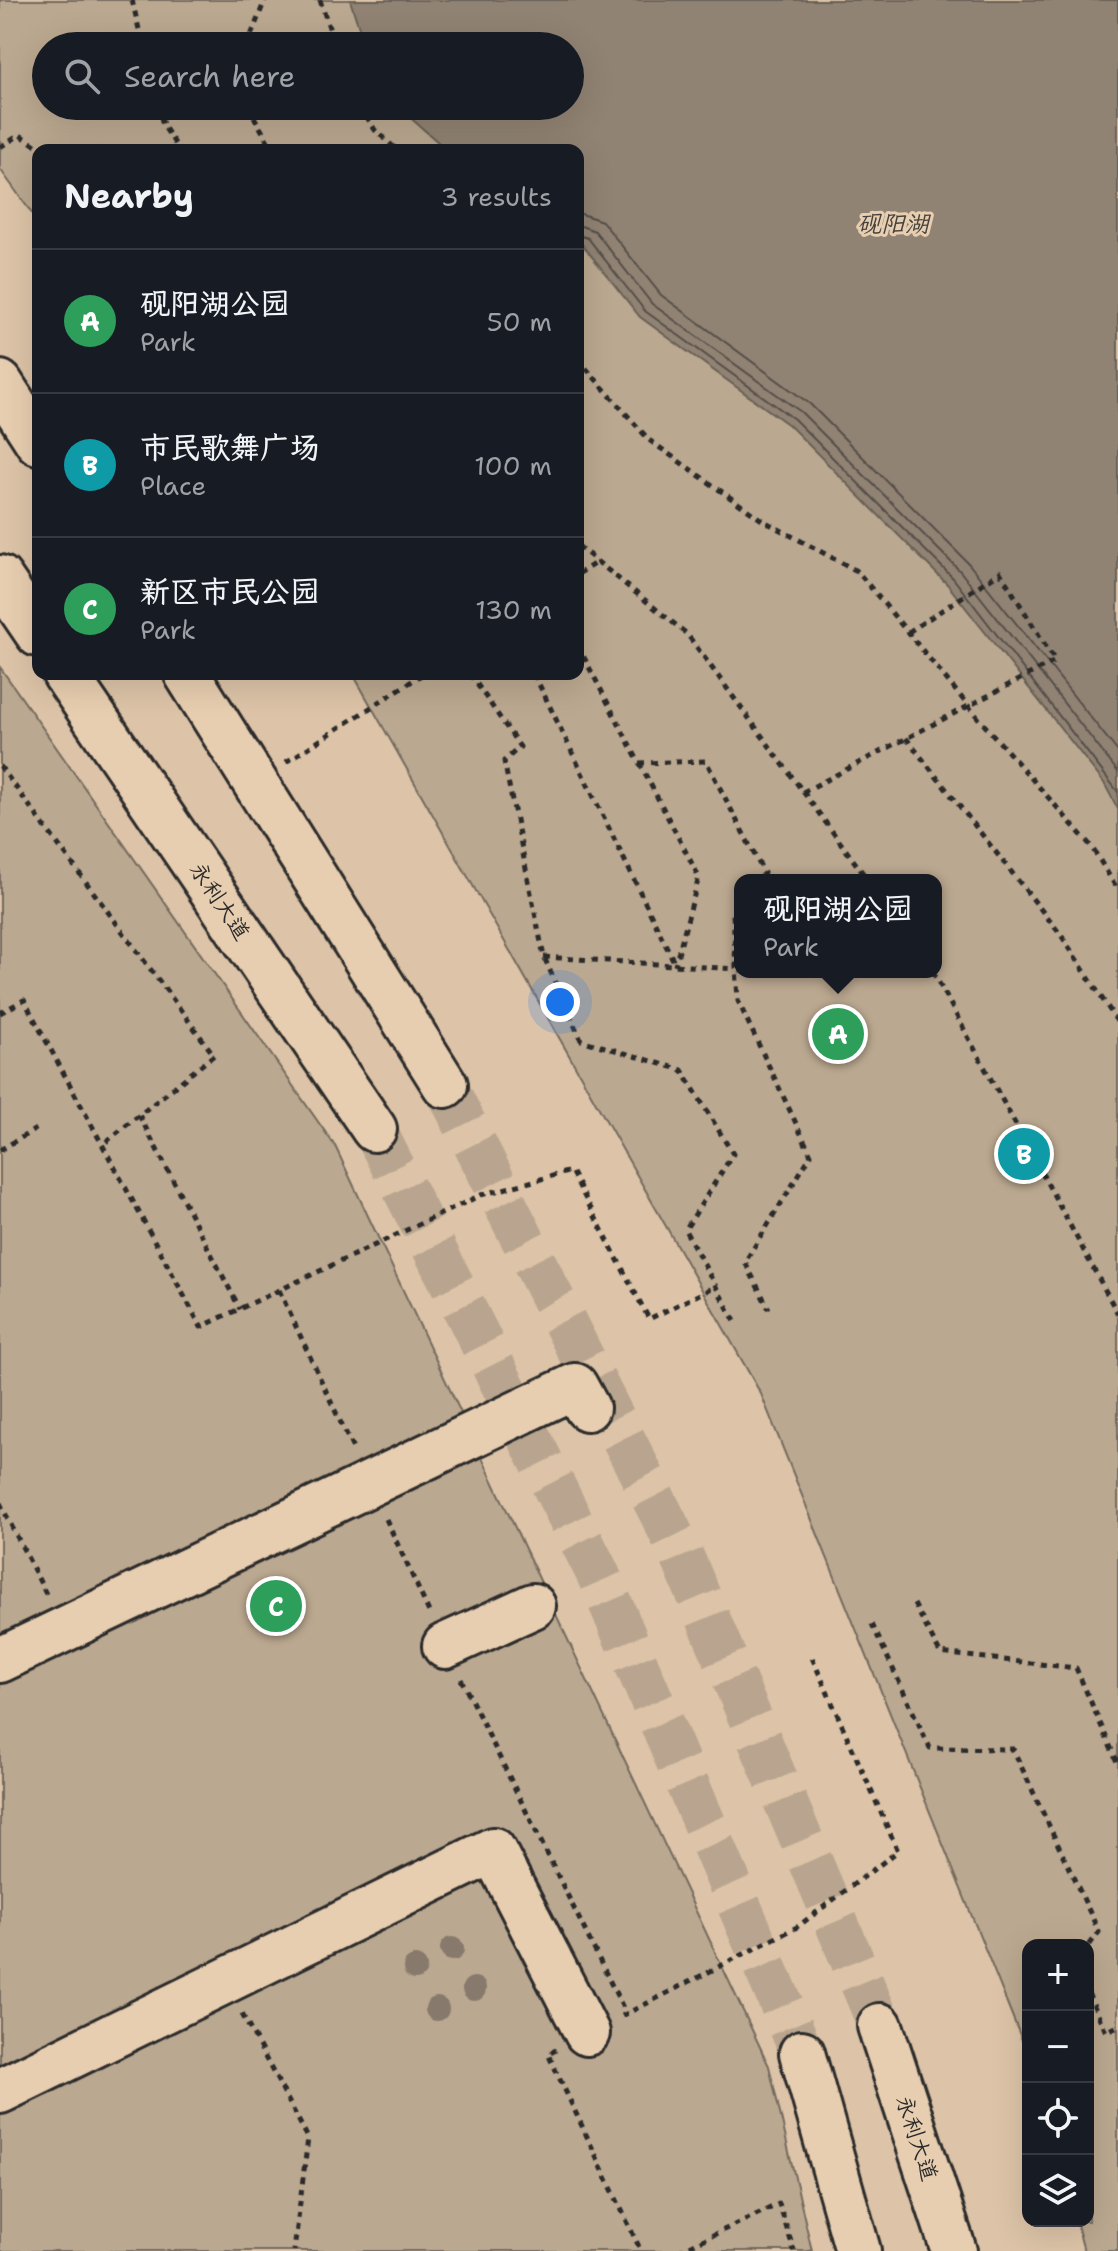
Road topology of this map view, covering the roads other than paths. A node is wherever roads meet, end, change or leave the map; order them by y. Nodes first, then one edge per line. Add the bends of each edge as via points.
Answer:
1 (0, 383) edge
2 (32, 433) edge
3 (0, 578) edge
4 (32, 625) edge
5 (69, 680) edge
6 (191, 680) edge
7 (445, 1085) tunnel mouth
8 (374, 1129) tunnel mouth
9 (587, 1408) dead end
10 (533, 1606) dead end
11 (445, 1646) dead end
12 (0, 1660) edge
13 (880, 2026) tunnel mouth
14 (587, 2033) road end
15 (802, 2053) tunnel mouth
16 (0, 2091) edge
17 (858, 2251) edge
18 (954, 2251) edge

1 - 2 main road
3 - 4 main road
5 - 8 main road, 永利大道
6 - 7 main road
9 - 12 main road via 575,1386
10 - 11 main road
13 - 18 main road, 永利大道
14 - 16 main road via 493,1850
15 - 17 main road

